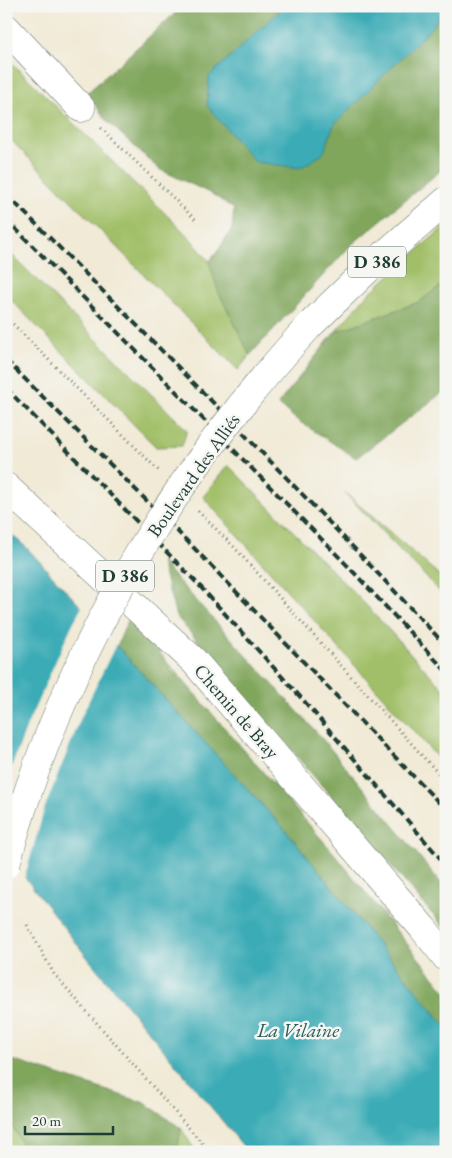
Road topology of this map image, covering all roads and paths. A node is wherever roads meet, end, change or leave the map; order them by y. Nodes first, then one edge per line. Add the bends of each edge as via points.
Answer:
1 (6, 28) edge
2 (81, 108) joint
3 (446, 201) edge
4 (196, 220) dead end
5 (6, 317) edge
6 (165, 478) dead end
7 (6, 487) edge
8 (192, 505) dead end
9 (446, 782) edge
10 (6, 864) edge
11 (27, 925) dead end
12 (446, 957) edge
13 (210, 1152) edge

1 - 2 main road
2 - 4 path
3 - 10 main road, Boulevard des Alliés / D 386, bridge via 369,268 310,326 246,399 198,462 132,565 98,627 53,727 19,816
5 - 6 path
7 - 12 main road, Chemin de Bray via 194,661
8 - 9 path via 234,547
11 - 13 path via 54,974

